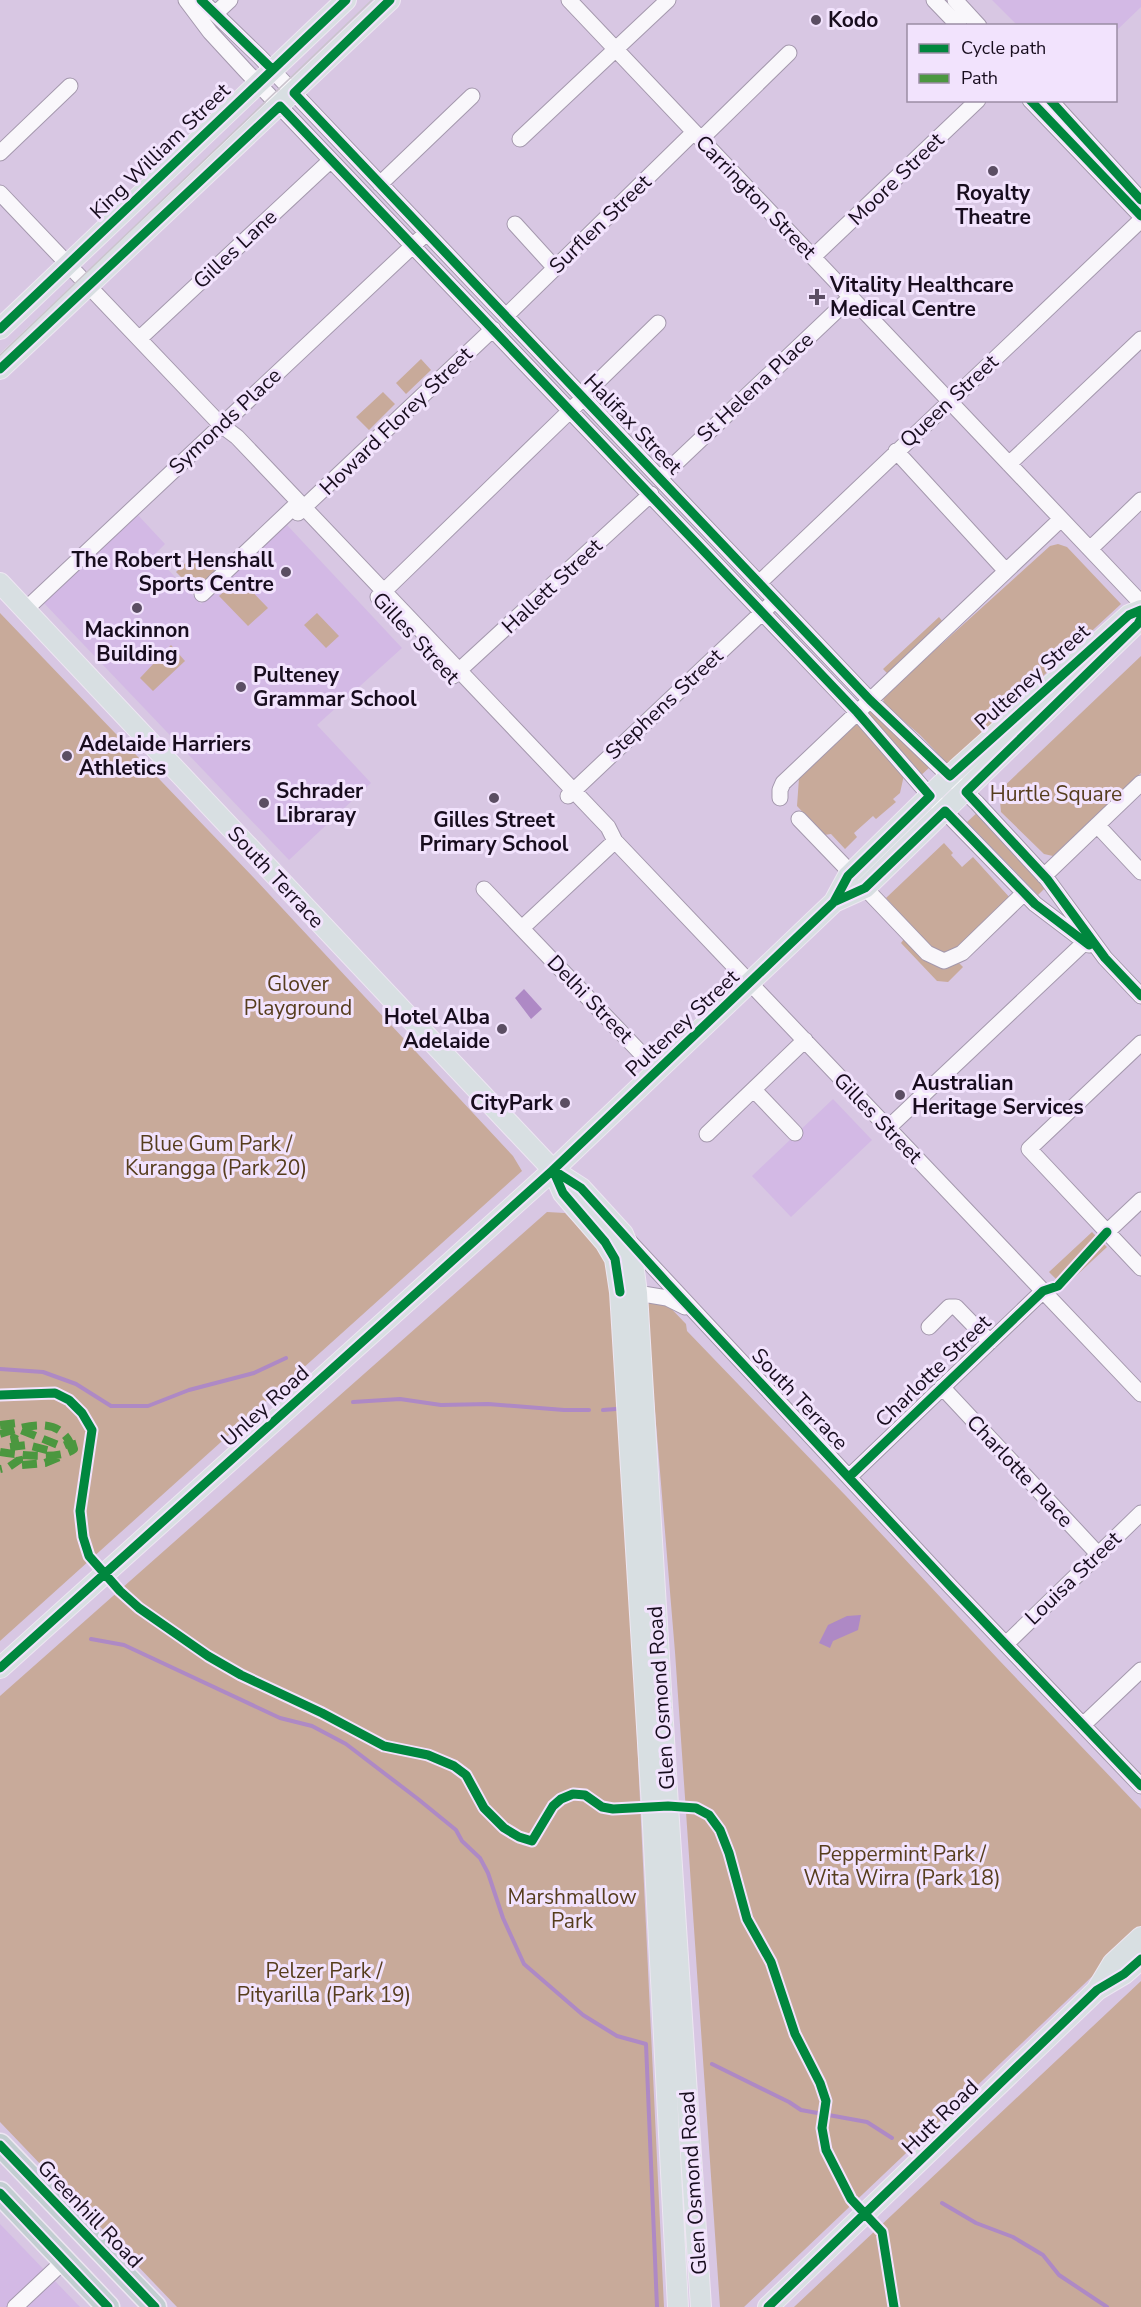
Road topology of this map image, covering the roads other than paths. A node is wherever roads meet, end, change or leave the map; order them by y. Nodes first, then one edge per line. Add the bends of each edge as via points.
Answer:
1 (186, 0) edge
2 (201, 0) edge
3 (230, 0) edge
4 (346, 0) edge
5 (390, 0) edge
6 (569, 0) edge
7 (668, 0) edge
8 (934, 0) edge
9 (955, 0) edge
10 (216, 13) junction
11 (957, 24) edge
12 (977, 24) edge
13 (616, 50) junction
14 (789, 53) dead end
15 (264, 76) junction
16 (70, 86) dead end
17 (472, 96) dead end
18 (287, 99) junction
19 (976, 102) edge
20 (1032, 102) edge
21 (1052, 102) edge
22 (698, 135) junction
23 (520, 139) dead end
24 (0, 153) edge
25 (331, 160) junction
26 (380, 184) junction
27 (0, 193) edge
28 (1141, 200) edge
29 (1141, 218) edge
30 (515, 224) dead end
31 (426, 232) junction
32 (413, 245) junction
33 (813, 257) junction
34 (69, 264) junction
35 (555, 268) junction
36 (88, 285) junction
37 (851, 297) junction
38 (506, 316) junction
39 (3, 319) edge
40 (658, 323) dead end
41 (493, 329) junction
42 (139, 339) junction
43 (1141, 339) edge
44 (0, 369) edge
45 (583, 397) junction
46 (950, 401) junction
47 (570, 411) junction
48 (222, 427) junction
49 (896, 451) junction
50 (1009, 464) junction
51 (660, 478) junction
52 (651, 495) junction
53 (1141, 500) edge
54 (299, 508) junction
55 (1061, 519) junction
56 (1090, 549) junction
57 (1006, 571) junction
58 (759, 583) junction
59 (0, 584) edge
60 (202, 594) dead end
61 (381, 594) junction
62 (775, 600) junction
63 (1141, 603) edge
64 (25, 610) junction
65 (1141, 610) edge
66 (762, 612) junction
67 (1141, 618) edge
68 (456, 674) junction
69 (870, 700) junction
70 (857, 712) junction
71 (950, 776) junction
72 (1141, 783) edge
73 (966, 792) junction
74 (570, 794) junction
75 (930, 796) junction
76 (780, 798) dead end
77 (945, 811) junction
78 (799, 819) dead end
79 (1097, 825) junction
80 (615, 841) junction
81 (1141, 872) edge
82 (851, 873) junction
83 (1044, 876) junction
84 (865, 888) junction
85 (484, 889) dead end
86 (1024, 893) junction
87 (834, 902) junction
88 (522, 928) junction
89 (1084, 942) junction
90 (1105, 958) junction
91 (751, 983) junction
92 (1141, 996) edge
93 (805, 1040) junction
94 (1141, 1043) edge
95 (658, 1071) junction
96 (754, 1090) junction
97 (888, 1128) junction
98 (795, 1133) dead end
99 (707, 1134) dead end
100 (553, 1170) junction
101 (1141, 1200) edge
102 (1107, 1232) junction
103 (623, 1234) junction
104 (1141, 1268) edge
105 (1043, 1291) junction
106 (629, 1292) junction
107 (695, 1313) junction
108 (929, 1327) dead end
109 (990, 1342) junction
110 (942, 1388) junction
111 (1141, 1395) edge
112 (849, 1477) junction
113 (1141, 1513) edge
114 (1098, 1554) junction
115 (1006, 1644) junction
116 (0, 1668) edge
117 (1141, 1670) edge
118 (1083, 1725) junction
119 (1141, 1786) edge
120 (1141, 1937) edge
121 (1141, 1959) edge
122 (670, 1972) junction
123 (1097, 1990) junction
124 (0, 2145) edge
125 (26, 2172) junction
126 (6, 2200) edge
127 (64, 2261) junction
128 (15, 2307) edge
129 (108, 2307) edge
130 (155, 2307) edge
131 (678, 2307) edge
132 (701, 2307) edge
133 (768, 2307) edge

1 - 15 street via 210,32
2 - 10 street
3 - 10 street
4 - 15 main road, King William Street
5 - 18 main road
6 - 13 street, Carrington Street
7 - 13 street
8 - 11 street
9 - 12 street
10 - 15 street
13 - 22 street, Carrington Street
13 - 23 street
14 - 22 street, Surflen Street
15 - 18 street, Halifax Street
15 - 34 main road, King William Street
16 - 24 street
17 - 26 street
18 - 25 street, Halifax Street
18 - 26 street, Halifax Street
18 - 36 main road
19 - 33 street, Moore Street
20 - 29 street
21 - 28 street
22 - 33 street, Carrington Street
22 - 35 street, Surflen Street
25 - 32 street, Halifax Street
25 - 42 street, Gilles Lane
26 - 31 street, Halifax Street
27 - 34 street, Gilles Street
29 - 46 street, Queen Street
30 - 35 street
31 - 32 street, Symonds Place
31 - 38 street, Halifax Street
32 - 41 street, Halifax Street
32 - 48 street, Symonds Place
33 - 37 street, Carrington Street
34 - 36 street, Gilles Street
34 - 39 main road, King William Street
35 - 38 street, Surflen Street
36 - 42 street, Gilles Street
36 - 44 main road
37 - 46 street, Carrington Street
37 - 51 street, St Helena Place
38 - 45 street, Halifax Street
40 - 45 street
41 - 47 street, Halifax Street
41 - 54 street, Howard Florey Street
42 - 48 street, Gilles Street
43 - 50 street
45 - 47 street
45 - 51 street, Halifax Street
46 - 49 street, Queen Street
46 - 50 street, Carrington Street
47 - 52 street, Halifax Street
47 - 61 street
48 - 54 street, Gilles Street via 237,437
48 - 64 street, Symonds Place
49 - 57 street
49 - 58 street, Queen Street
50 - 55 street, Carrington Street
51 - 58 street, Halifax Street
52 - 66 street, Halifax Street
52 - 68 street, Hallett Street
53 - 56 street
54 - 60 street, Howard Florey Street
54 - 61 street, Gilles Street
55 - 56 street, Carrington Street
55 - 57 street
56 - 63 street, Carrington Street
57 - 69 street
58 - 62 street, Halifax Street
59 - 64 main road, South Terrace
61 - 68 street, Gilles Street
62 - 66 street, Stephens Street
62 - 69 street, Halifax Street
64 - 100 main road, South Terrace
65 - 71 main road, Pulteney Street via 1125,618
66 - 70 street, Halifax Street
66 - 74 street, Stephens Street
67 - 73 main road, Pulteney Street
68 - 74 street, Gilles Street
69 - 70 street
69 - 71 street, Halifax Street
70 - 75 street, Halifax Street
70 - 76 street via 783,783
71 - 73 street, Halifax Street
71 - 75 main road, Pulteney Street
72 - 79 street
73 - 77 main road, Pulteney Street
73 - 83 street, Halifax Street
74 - 80 street, Gilles Street via 608,827
75 - 77 street, Halifax Street
75 - 82 main road, Pulteney Street
77 - 84 main road, Pulteney Street
77 - 86 street, Halifax Street
78 - 82 street
79 - 81 street
79 - 83 street
80 - 88 street
80 - 91 street, Gilles Street
82 - 87 main road, Pulteney Street
83 - 90 street, Halifax Street
84 - 86 street via 927,953 944,961 962,953
84 - 87 main road, Pulteney Street
85 - 88 street, Delhi Street
86 - 89 street, Halifax Street
87 - 91 main road, Pulteney Street
88 - 95 street, Delhi Street
89 - 90 street, Halifax Street
89 - 97 street
90 - 92 street, Halifax Street
91 - 93 street, Gilles Street
91 - 95 main road, Pulteney Street
93 - 96 street
93 - 97 street, Gilles Street
94 - 102 street via 1029,1149
95 - 100 main road, Pulteney Street
96 - 98 street
96 - 99 street
97 - 105 street, Gilles Street
100 - 103 main road, South Terrace via 581,1188
100 - 106 main road, South Terrace via 563,1193 615,1258
100 - 116 main road, Unley Road
101 - 102 street
102 - 104 street
103 - 106 main road, Glen Osmond Road via 632,1256
103 - 107 street, South Terrace
105 - 109 street, Charlotte Street
105 - 111 street, Gilles Street
106 - 107 street, South Terrace via 667,1298
106 - 122 main road, Glen Osmond Road
107 - 112 street, South Terrace
108 - 109 street via 949,1308 956,1307
109 - 110 street, Charlotte Street
110 - 112 street, Charlotte Street
110 - 114 street, Charlotte Place
112 - 115 street, South Terrace
113 - 114 street, Louisa Street
114 - 115 street, Louisa Street
115 - 118 street, South Terrace
117 - 118 street
118 - 119 street, South Terrace
120 - 123 main road, Hutt Road via 1113,1963
121 - 123 main road, Hutt Road
122 - 131 main road, Glen Osmond Road
122 - 132 main road, Glen Osmond Road
123 - 133 main road, Hutt Road
124 - 125 highway, Greenhill Road
125 - 126 highway via 13,2179
125 - 130 highway, Greenhill Road
126 - 127 highway
127 - 128 street
127 - 129 highway

